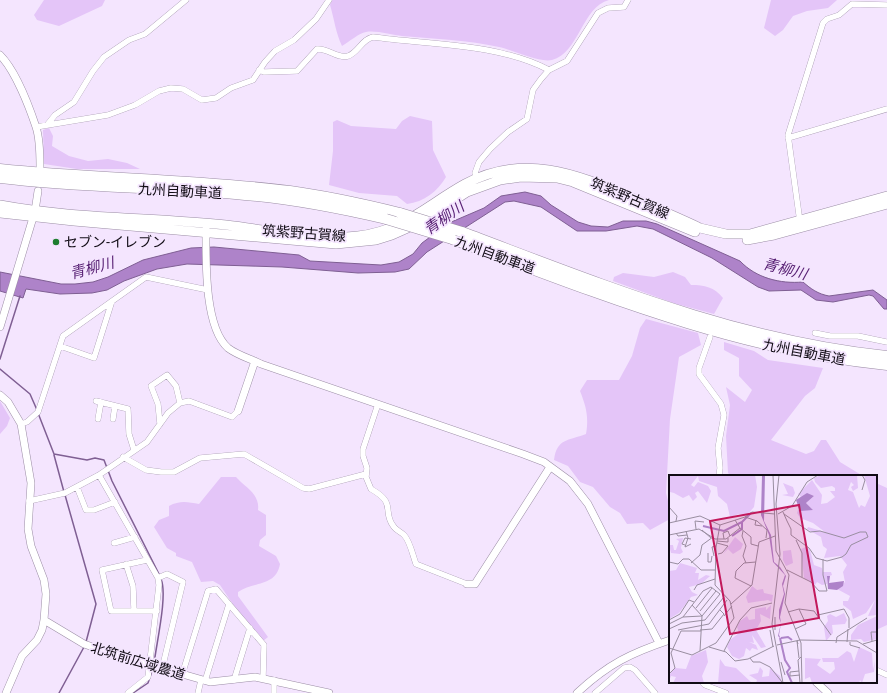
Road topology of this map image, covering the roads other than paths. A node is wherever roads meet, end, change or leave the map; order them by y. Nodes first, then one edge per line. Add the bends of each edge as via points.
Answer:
1 (186, 0) edge
2 (329, 0) edge
3 (628, 0) edge
4 (856, 2) edge
5 (887, 5) edge
6 (0, 55) edge
7 (259, 70) junction
8 (549, 70) junction
9 (887, 109) edge
10 (46, 125) junction
11 (36, 127) junction
12 (788, 138) junction
13 (40, 167) dead end
14 (0, 169) edge
15 (0, 178) edge
16 (478, 178) junction
17 (38, 191) dead end
18 (887, 196) edge
19 (887, 204) edge
20 (0, 205) edge
21 (0, 212) edge
22 (34, 214) junction
23 (800, 224) junction
24 (206, 228) junction
25 (208, 290) junction
26 (112, 301) junction
27 (0, 328) edge
28 (707, 329) junction
29 (726, 330) junction
30 (815, 333) dead end
31 (887, 342) edge
32 (60, 346) junction
33 (887, 356) edge
34 (255, 361) junction
35 (887, 365) edge
36 (0, 395) edge
37 (180, 404) junction
38 (378, 404) junction
39 (115, 406) junction
40 (238, 411) joint
41 (98, 419) dead end
42 (113, 419) dead end
43 (21, 424) junction
44 (160, 424) junction
45 (134, 450) junction
46 (123, 457) junction
47 (550, 467) junction
48 (99, 474) junction
49 (366, 474) junction
50 (719, 475) edge
51 (77, 487) junction
52 (29, 501) junction
53 (115, 502) junction
54 (135, 537) junction
55 (114, 543) dead end
56 (148, 560) junction
57 (126, 564) junction
58 (158, 578) junction
59 (467, 584) joint
60 (229, 604) junction
61 (134, 610) junction
62 (157, 611) junction
63 (44, 620) junction
64 (250, 628) junction
65 (669, 640) edge
66 (659, 643) junction
67 (150, 665) junction
68 (162, 669) junction
69 (877, 670) edge
70 (182, 674) junction
71 (887, 674) edge
72 (263, 678) junction
73 (203, 680) junction
74 (234, 680) junction
75 (274, 680) junction
76 (703, 683) edge
77 (817, 683) edge
78 (600, 692) edge
79 (6, 693) edge
80 (128, 693) edge
81 (198, 693) edge
82 (274, 693) edge
83 (329, 693) edge
84 (577, 693) edge
85 (655, 693) edge
86 (726, 693) edge
87 (828, 693) edge

1 - 10 street via 144,34 128,40 104,57 74,102 55,115
2 - 7 street via 311,24 294,40 274,51
3 - 8 street via 624,7 608,8 598,13 567,61
4 - 5 street
4 - 12 street via 824,23
6 - 11 street via 16,82
7 - 8 street via 297,71 317,49 346,56 353,54 373,37 461,46 527,61
7 - 10 street via 253,80 231,88 216,98 202,100 183,89 171,88 159,91 136,106 108,115
8 - 16 street via 533,90 527,119 508,132 479,162 475,173
9 - 12 street
10 - 11 street
11 - 13 street
12 - 23 street
14 - 28 highway, 九州自動車道, bridge via 269,189 320,195 400,213 462,232 606,286
15 - 28 highway, 九州自動車道, bridge via 57,184 245,195 317,204 386,219 452,239 604,295
16 - 23 main road, 筑紫野古賀線 via 509,169 538,169 566,173 604,186 700,228 726,234 750,234
16 - 24 main road, 筑紫野古賀線 via 440,199 410,220 366,235 311,236
17 - 22 street
18 - 23 main road, 筑紫野古賀線
19 - 23 main road, 筑紫野古賀線
20 - 22 main road, 筑紫野古賀線
21 - 22 main road, 筑紫野古賀線
22 - 24 main road, 筑紫野古賀線
22 - 27 street
23 - 24 main road, 筑紫野古賀線 via 747,240 722,240 687,229 573,182 540,176 483,185 453,200 418,223 376,240 318,244
24 - 25 street
25 - 26 street via 146,277
25 - 34 street via 211,318 217,334 228,348
26 - 32 street via 63,336
26 - 32 street via 94,358
28 - 29 highway, 九州自動車道
28 - 50 street via 699,368 700,374 721,404 724,415 718,448
29 - 33 highway, 九州自動車道
29 - 35 highway, 九州自動車道 via 814,354
30 - 31 street via 858,336
32 - 43 street via 38,412
34 - 38 street
34 - 40 street
36 - 43 street via 8,402
37 - 40 street via 189,401 232,417
37 - 44 street via 168,413
37 - 44 street via 176,386 167,375 151,386 158,404
38 - 47 street via 523,454
38 - 49 street via 363,448 368,468
39 - 41 street via 99,402
39 - 42 street
39 - 45 street via 128,409 129,434
43 - 52 street via 31,483
44 - 45 street via 146,442
45 - 46 street
46 - 48 street
46 - 49 street via 146,470 174,472 200,458 244,454 303,488 310,489
47 - 59 street via 475,584
47 - 66 street via 570,481 588,504
48 - 51 street
48 - 53 street
49 - 59 street via 370,489 381,495 388,505 389,517 394,528 405,535 416,564
51 - 52 street via 65,493
51 - 53 street via 86,510 94,510
52 - 63 street via 28,529 31,546 45,587
53 - 54 street
54 - 55 street
54 - 56 street
56 - 57 street
56 - 58 street
57 - 61 street via 133,586
57 - 61 street via 102,570 111,610
58 - 62 street via 160,585
58 - 68 street via 167,574 183,582
60 - 64 street
60 - 70 street via 216,589 208,591
60 - 73 street
61 - 62 street
62 - 67 street
63 - 67 street, 北筑前広域農道 via 84,644
63 - 79 street via 37,640 22,656
64 - 72 street via 264,645
64 - 74 street
65 - 66 street
66 - 84 street via 638,650 612,664
67 - 68 street, 北筑前広域農道
67 - 80 street via 148,677
68 - 70 street, 北筑前広域農道
69 - 71 street
70 - 73 street, 北筑前広域農道
72 - 74 street, 北筑前広域農道
72 - 75 street, 北筑前広域農道
73 - 74 street, 北筑前広域農道
73 - 81 street
75 - 82 street
75 - 83 street, 北筑前広域農道
76 - 86 street
77 - 87 street
78 - 85 street via 624,668 630,667

